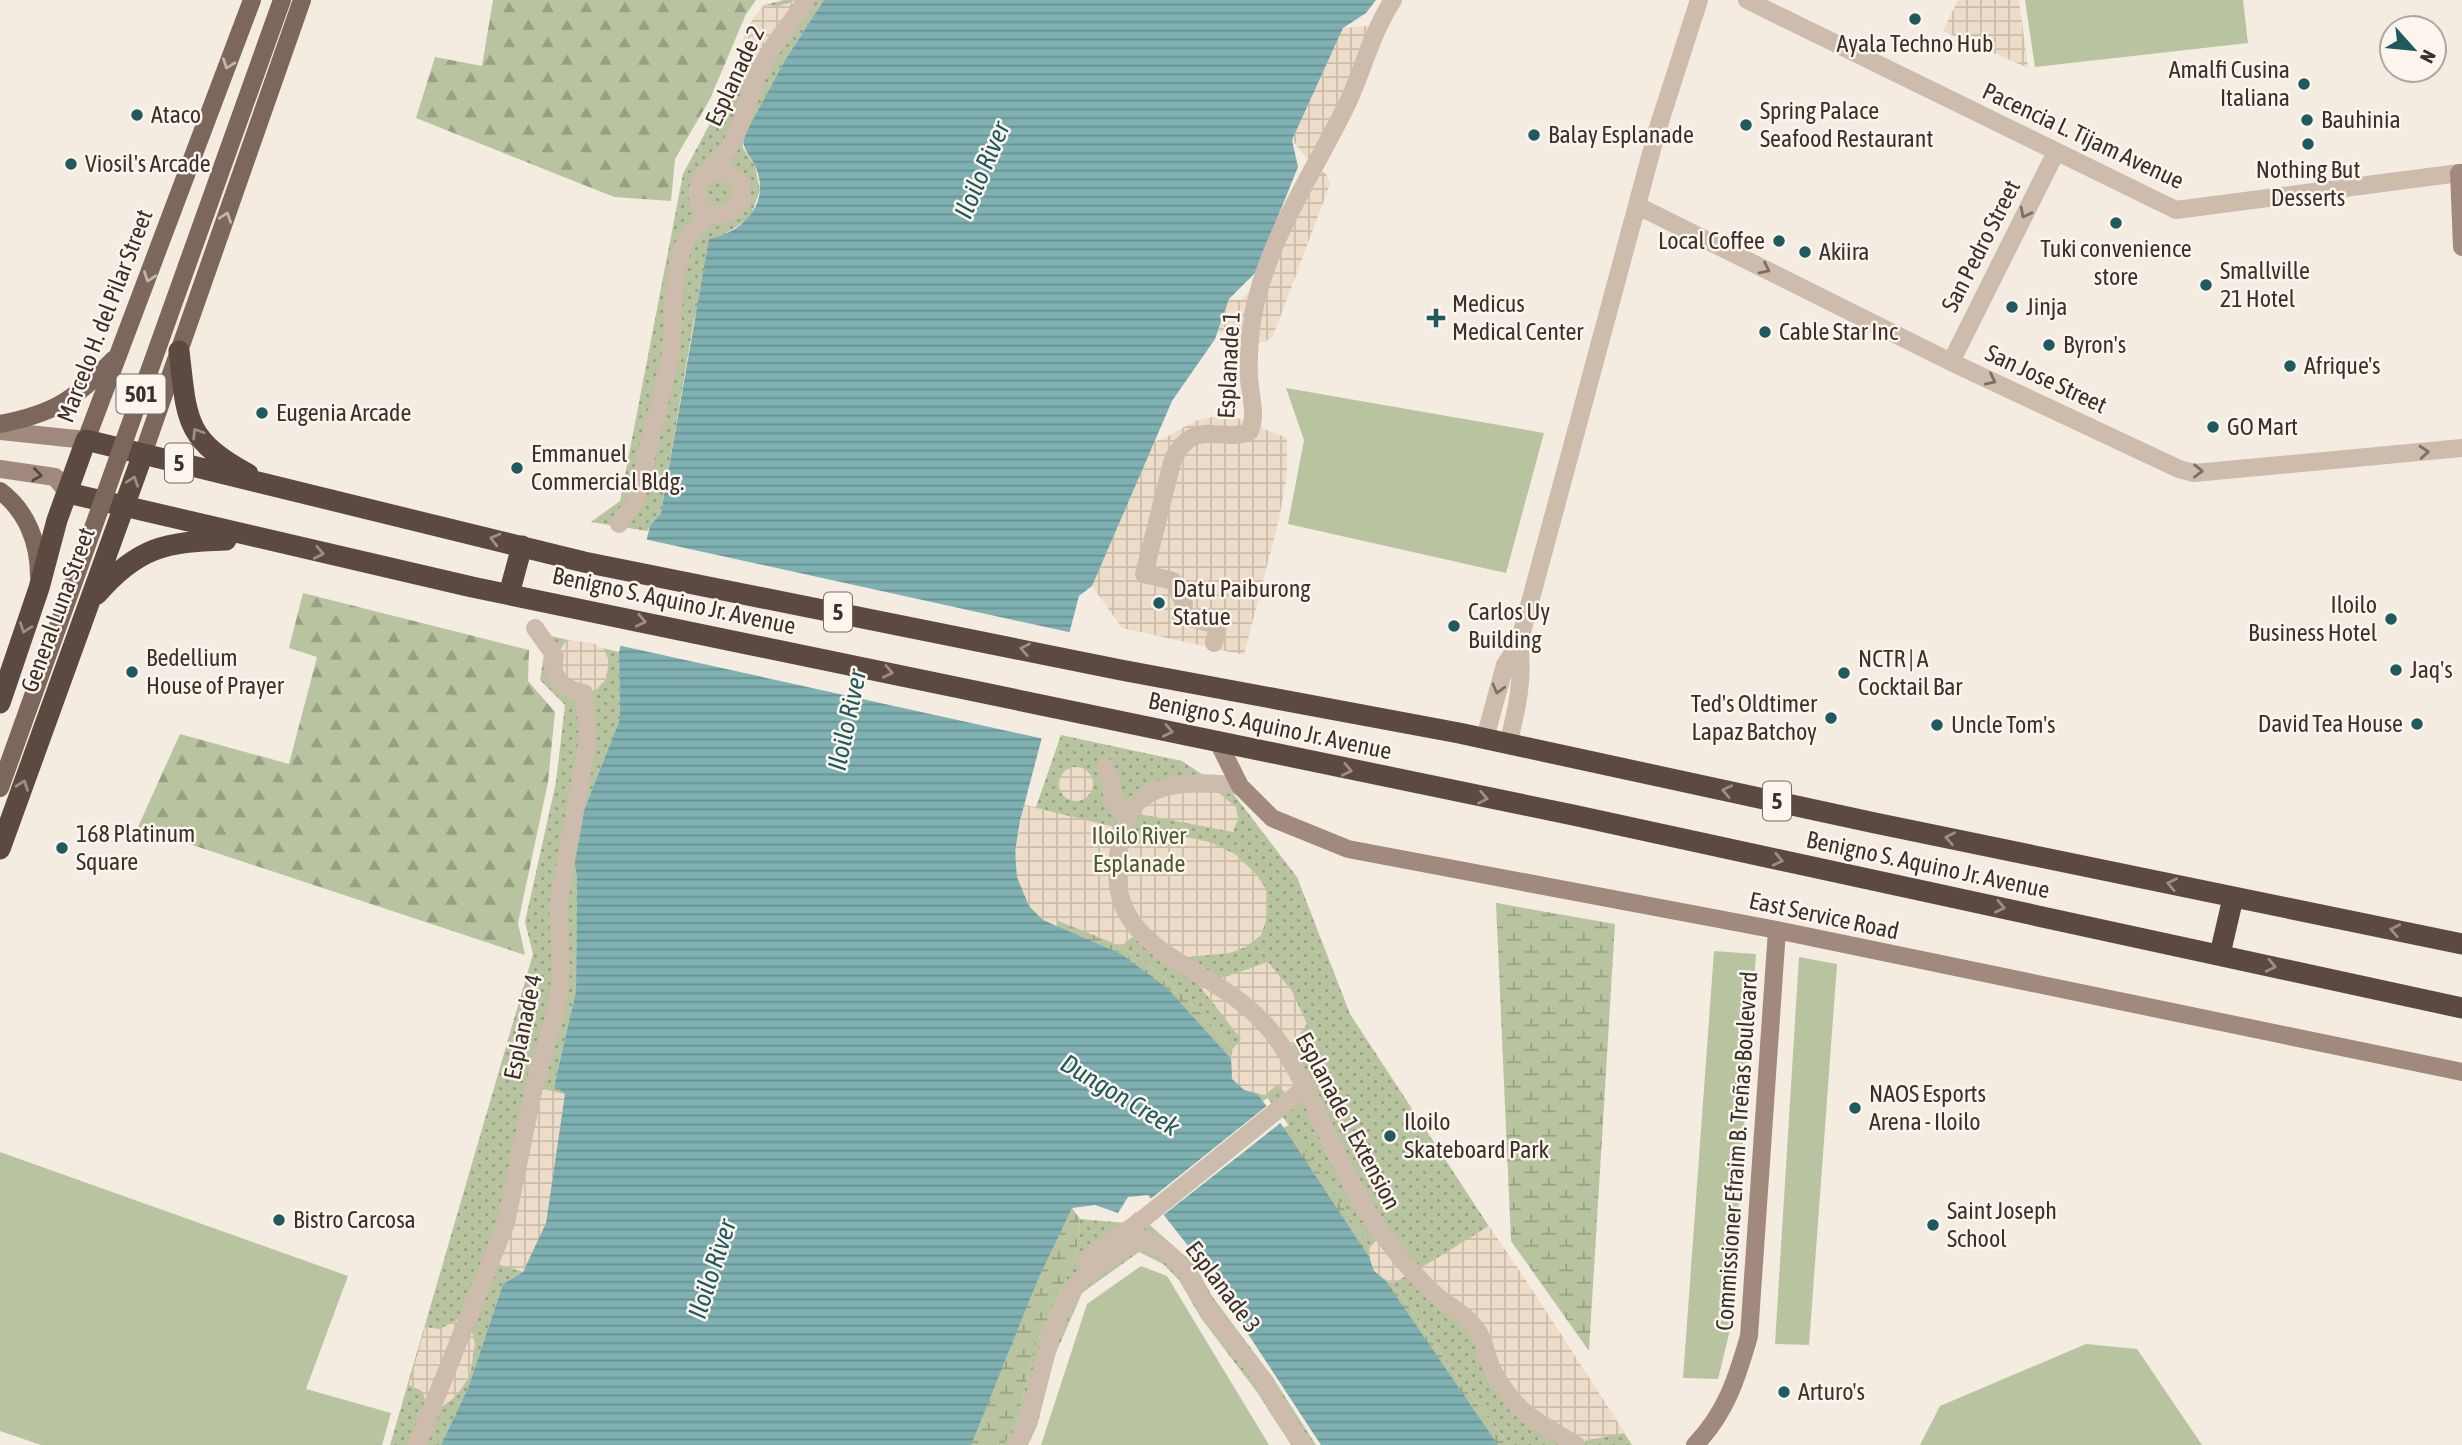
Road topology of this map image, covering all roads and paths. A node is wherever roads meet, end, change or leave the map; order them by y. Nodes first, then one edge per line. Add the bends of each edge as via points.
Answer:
1 (252, 0) edge
2 (282, 0) edge
3 (302, 0) edge
4 (806, 0) edge
5 (1392, 0) edge
6 (1699, 0) edge
7 (1747, 0) edge
8 (2056, 152) junction
9 (709, 173) junction
10 (2461, 173) edge
11 (1638, 206) junction
12 (711, 213) junction
13 (2462, 247) edge
14 (121, 351) junction
15 (179, 351) junction
16 (1951, 362) junction
17 (0, 424) edge
18 (0, 431) edge
19 (86, 440) junction
20 (2462, 448) edge
21 (143, 454) junction
22 (0, 469) edge
23 (271, 486) junction
24 (0, 491) edge
25 (68, 493) junction
26 (124, 508) junction
27 (619, 524) dead end
28 (259, 539) junction
29 (522, 546) junction
30 (38, 588) junction
31 (509, 594) junction
32 (87, 606) junction
33 (535, 628) dead end
34 (1214, 643) dead end
35 (1519, 643) junction
36 (0, 703) edge
37 (1485, 738) junction
38 (1219, 742) junction
39 (1508, 744) junction
40 (1105, 767) dead end
41 (1240, 786) junction
42 (0, 788) edge
43 (1129, 812) junction
44 (0, 849) edge
45 (2233, 898) junction
46 (1777, 930) junction
47 (2462, 944) edge
48 (2220, 954) junction
49 (2462, 1008) edge
50 (2462, 1072) edge
51 (1307, 1086) junction
52 (1093, 1271) junction
53 (417, 1445) edge
54 (1017, 1445) edge
55 (1303, 1445) edge
56 (1576, 1445) edge
57 (1695, 1445) edge

1 -> 14 main road, Marcelo H. del Pilar Street
2 - 42 main road, 501, bridge
15 -> 3 main road
4 - 9 street, Esplanade 2 via 769,53 736,135
5 - 34 street, Esplanade 1 via 1376,25 1348,101 1300,190 1264,279 1253,315 1250,431 1197,436 1182,445 1173,459 1144,574 1173,581 1184,603 1181,616 1218,625
6 - 11 street
7 - 8 street, Pacencia L. Tijam Avenue
8 - 10 street, Pacencia L. Tijam Avenue via 2176,210
8 -> 16 street, San Pedro Street
9 - 12 street, Esplanade 2 via 698,191 701,205
9 - 12 street via 730,172 742,190 734,210
10 - 13 main road
11 -> 16 street, San Jose Street
11 - 35 street
12 - 27 street via 688,238 681,257 669,363 635,502
14 - 17 main road via 82,392 59,408
14 - 19 main road, Marcelo H. del Pilar Street
15 - 21 main road
23 -> 15 highway via 237,468 199,438 184,401
16 -> 20 street, San Jose Street via 2193,472
18 - 19 main road
19 - 21 highway, Benigno S. Aquino Jr. Avenue / 5
19 - 25 highway, Marcelo H. del Pilar Street
21 - 23 highway, Benigno S. Aquino Jr. Avenue / 5
26 -> 21 highway
22 -> 25 main road via 55,477
29 -> 23 highway, Benigno S. Aquino Jr. Avenue / 5
24 - 30 main road via 20,509 36,546
25 - 26 highway, Benigno S. Aquino Jr. Avenue / 5
25 - 30 highway, General Luna Street
26 - 28 highway, Benigno S. Aquino Jr. Avenue / 5
26 - 32 highway, General Luna Street
28 -> 31 highway, Benigno S. Aquino Jr. Avenue / 5
28 - 32 highway via 153,548 118,570
29 - 31 highway
37 -> 29 highway, Benigno S. Aquino Jr. Avenue / 5 via 584,562
30 -> 36 highway, General Luna Street
31 -> 38 highway, Benigno S. Aquino Jr. Avenue / 5
44 -> 32 highway, General Luna Street
33 - 53 street, Esplanade 4 via 555,656 554,676 568,688 584,693 589,728 558,906 561,988 534,1087 506,1223
35 -> 37 street via 1505,665
35 - 39 street via 1521,692
37 - 39 highway, Benigno S. Aquino Jr. Avenue / 5
38 - 41 main road, East Service Road
38 -> 48 highway, Benigno S. Aquino Jr. Avenue / 5
45 -> 39 highway, Benigno S. Aquino Jr. Avenue / 5
40 - 43 street via 1115,804
41 - 43 street via 1174,784 1143,798
41 - 46 main road, East Service Road via 1272,818 1348,849
43 - 51 street, Esplanade 1 Extension via 1115,872 1125,909 1138,932 1156,949 1251,1010 1278,1040
47 -> 45 highway, Benigno S. Aquino Jr. Avenue / 5
45 - 48 highway
46 - 50 main road, East Service Road
46 - 57 main road, Commissioner Efraim B. Treñas Boulevard via 1749,1336 1734,1390 1714,1425
48 -> 49 highway, Benigno S. Aquino Jr. Avenue / 5
51 - 52 street via 1086,1260
51 - 56 street, Esplanade 1 Extension via 1382,1234 1436,1295 1478,1331 1504,1391 1521,1412
52 - 54 street, Esplanade 3 via 1075,1287 1045,1351 1027,1424
52 - 55 street, Esplanade 3 via 1141,1239 1166,1251 1266,1383

